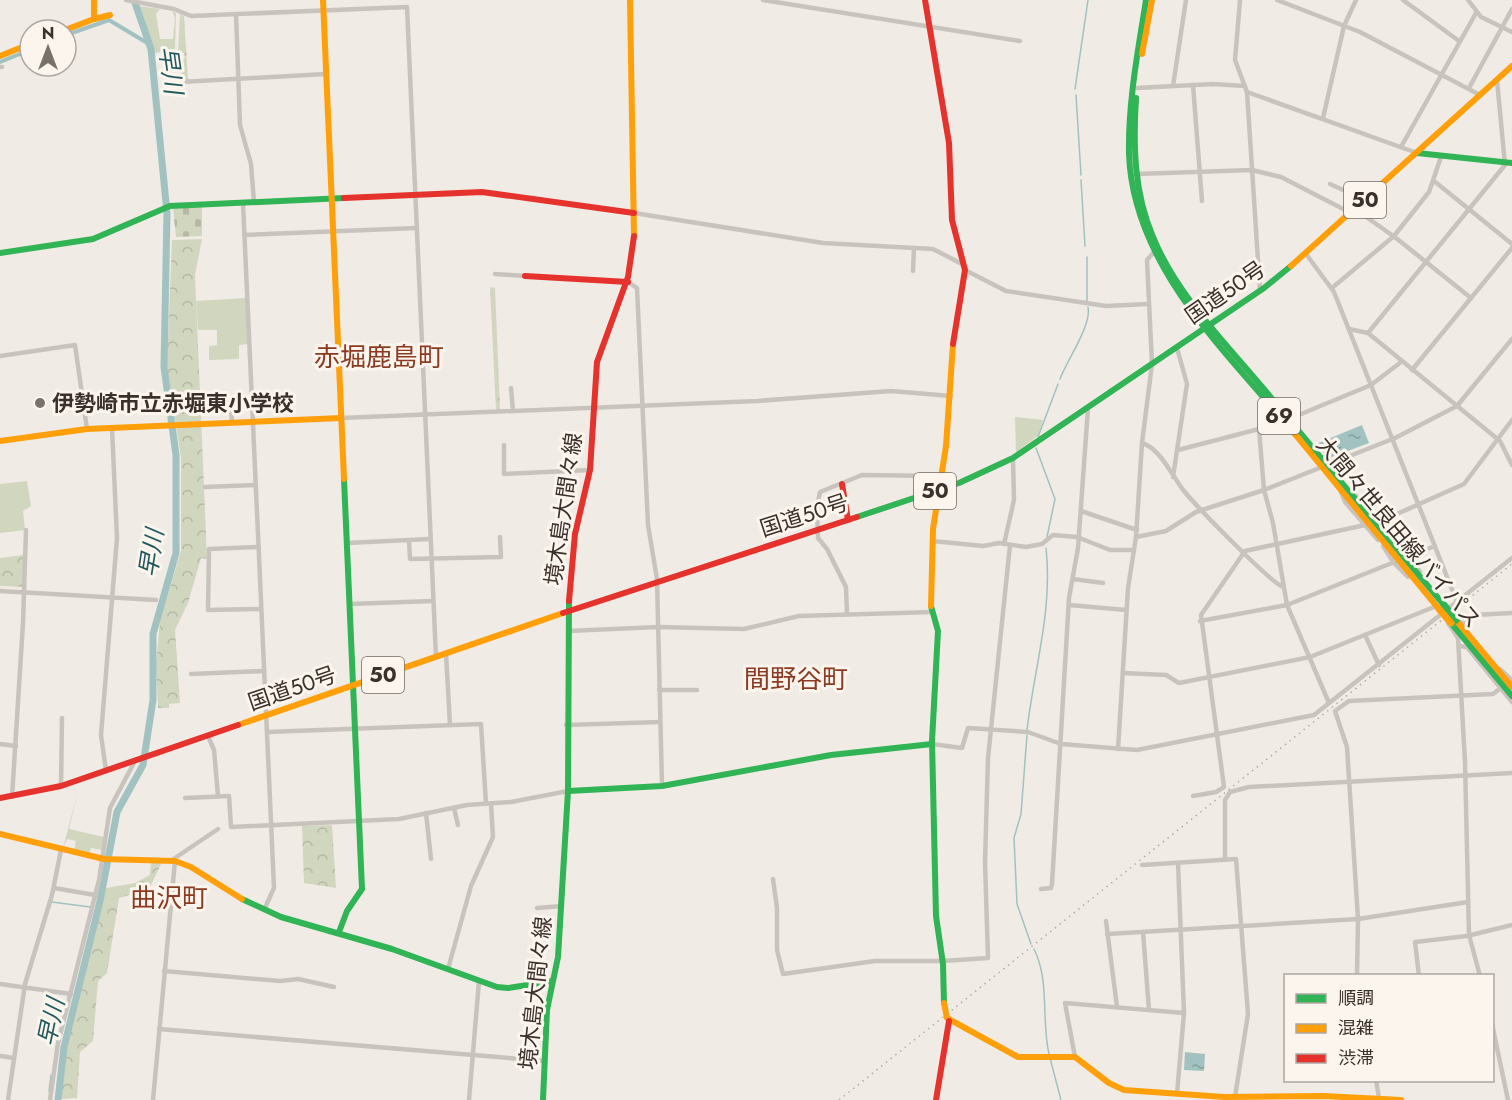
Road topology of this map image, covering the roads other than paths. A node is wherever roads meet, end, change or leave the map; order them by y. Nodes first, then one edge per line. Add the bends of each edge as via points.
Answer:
1 (94, 0) edge
2 (323, 0) edge
3 (630, 0) edge
4 (763, 0) edge
5 (925, 0) edge
6 (1146, 0) edge
7 (1152, 0) edge
8 (1186, 0) edge
9 (1240, 0) edge
10 (1277, 0) edge
11 (1356, 0) edge
12 (1403, 0) edge
13 (1468, 0) edge
14 (128, 1) edge
15 (1287, 3) edge
16 (1512, 9) edge
17 (323, 11) junction
18 (1476, 13) junction
19 (236, 14) junction
20 (110, 15) dead end
21 (94, 19) junction
22 (78, 25) edge
23 (1344, 26) junction
24 (929, 27) junction
25 (1503, 28) junction
26 (1512, 32) edge
27 (1020, 41) dead end
28 (1458, 41) junction
29 (18, 49) edge
30 (0, 56) edge
31 (1512, 66) edge
32 (326, 74) junction
33 (1440, 74) junction
34 (239, 78) junction
35 (1497, 80) junction
36 (180, 82) dead end
37 (1193, 85) junction
38 (1173, 86) junction
39 (1245, 86) junction
40 (1137, 88) junction
41 (1469, 88) junction
42 (1247, 92) junction
43 (1480, 95) junction
44 (1323, 118) junction
45 (1401, 147) junction
46 (1417, 153) junction
47 (1441, 157) junction
48 (1509, 163) edge
49 (1199, 170) junction
50 (1252, 170) junction
51 (1136, 174) junction
52 (1434, 181) junction
53 (1330, 184) dead end
54 (415, 195) junction
55 (332, 199) junction
56 (1365, 200) junction
57 (1202, 201) dead end
58 (243, 202) junction
59 (254, 202) junction
60 (1469, 208) junction
61 (1353, 211) junction
62 (634, 213) junction
63 (417, 228) junction
64 (333, 231) junction
65 (244, 235) junction
66 (1394, 236) junction
67 (1512, 246) edge
68 (914, 248) junction
69 (1154, 252) junction
70 (0, 253) edge
71 (1306, 254) junction
72 (1426, 262) junction
73 (965, 267) junction
74 (913, 271) dead end
75 (495, 274) dead end
76 (525, 276) joint
77 (628, 282) junction
78 (1332, 288) junction
79 (1260, 291) junction
80 (1471, 298) junction
81 (1148, 304) junction
82 (1208, 326) junction
83 (1349, 329) junction
84 (1368, 333) junction
85 (1512, 339) edge
86 (1177, 348) junction
87 (0, 356) edge
88 (1401, 362) junction
89 (1152, 364) junction
90 (1412, 370) junction
91 (1371, 384) junction
92 (511, 388) dead end
93 (951, 396) junction
94 (231, 405) dead end
95 (642, 405) junction
96 (1457, 406) junction
97 (594, 407) junction
98 (1088, 408) junction
99 (513, 411) junction
100 (425, 414) junction
101 (341, 418) junction
102 (1285, 419) junction
103 (1512, 420) edge
104 (254, 422) junction
105 (232, 423) junction
106 (112, 428) junction
107 (87, 429) junction
108 (1259, 429) junction
109 (1392, 439) junction
110 (1498, 439) junction
111 (0, 441) edge
112 (1142, 443) junction
113 (504, 445) dead end
114 (1178, 450) junction
115 (1014, 458) junction
116 (1324, 465) junction
117 (1512, 465) edge
118 (590, 470) junction
119 (942, 476) junction
120 (1173, 477) junction
121 (842, 484) junction
122 (256, 485) junction
123 (206, 487) dead end
124 (939, 489) junction
125 (1343, 489) junction
126 (1264, 490) junction
127 (1418, 504) junction
128 (1202, 509) junction
129 (1081, 511) junction
130 (848, 520) junction
131 (1379, 522) junction
132 (1365, 525) junction
133 (26, 530) dead end
134 (817, 530) junction
135 (1137, 530) junction
136 (500, 537) dead end
137 (1079, 537) junction
138 (1136, 537) junction
139 (430, 539) junction
140 (409, 540) junction
141 (932, 541) junction
142 (347, 543) junction
143 (1004, 544) junction
144 (1010, 545) junction
145 (1276, 545) junction
146 (1435, 546) junction
147 (259, 547) junction
148 (1134, 550) junction
149 (1244, 553) junction
150 (1408, 557) junction
151 (1512, 558) edge
152 (431, 560) junction
153 (1395, 562) junction
154 (1073, 579) junction
155 (657, 583) junction
156 (1103, 583) dead end
157 (1283, 587) junction
158 (0, 591) edge
159 (24, 592) junction
160 (110, 597) junction
161 (156, 600) dead end
162 (433, 601) junction
163 (1457, 602) junction
164 (349, 604) junction
165 (1069, 605) junction
166 (1287, 605) junction
167 (261, 609) junction
168 (1441, 609) junction
169 (1126, 610) junction
170 (568, 612) junction
171 (933, 612) junction
172 (1512, 613) edge
173 (847, 614) junction
174 (1200, 621) junction
175 (1456, 621) junction
176 (658, 627) junction
177 (568, 631) junction
178 (1365, 635) junction
179 (1458, 645) junction
180 (446, 654) junction
181 (436, 657) junction
182 (1310, 657) junction
183 (1379, 665) junction
184 (264, 671) junction
185 (1123, 673) junction
186 (191, 674) dead end
187 (1208, 678) junction
188 (1512, 681) edge
189 (353, 686) junction
190 (1501, 688) junction
191 (659, 690) junction
192 (697, 690) dead end
193 (1460, 695) junction
194 (1512, 696) edge
195 (1512, 702) edge
196 (1329, 703) junction
197 (266, 716) junction
198 (62, 718) dead end
199 (660, 722) junction
200 (450, 725) junction
201 (566, 725) junction
202 (355, 728) junction
203 (990, 729) junction
204 (267, 732) junction
205 (1216, 735) junction
206 (208, 736) junction
207 (0, 744) edge
208 (932, 744) junction
209 (1061, 744) junction
210 (16, 746) junction
211 (1118, 749) junction
212 (136, 761) junction
213 (106, 771) junction
214 (1512, 773) edge
215 (1466, 776) junction
216 (1349, 781) junction
217 (61, 786) junction
218 (662, 786) junction
219 (568, 791) junction
220 (218, 796) junction
221 (1193, 796) dead end
222 (12, 797) junction
223 (0, 798) edge
224 (184, 798) dead end
225 (488, 804) junction
226 (454, 808) junction
227 (426, 813) junction
228 (359, 822) junction
229 (271, 825) junction
230 (458, 825) dead end
231 (218, 829) dead end
232 (0, 834) edge
233 (61, 850) junction
234 (103, 859) junction
235 (431, 859) dead end
236 (174, 860) junction
237 (1225, 860) junction
238 (1178, 863) junction
239 (1142, 865) dead end
240 (773, 879) dead end
241 (54, 888) junction
242 (1041, 889) dead end
243 (95, 896) junction
244 (1468, 902) junction
245 (562, 906) junction
246 (537, 908) dead end
247 (264, 910) junction
248 (1358, 919) junction
249 (1106, 921) dead end
250 (1512, 925) edge
251 (1243, 926) junction
252 (1181, 930) junction
253 (339, 932) junction
254 (1143, 932) junction
255 (1107, 934) junction
256 (1469, 935) junction
257 (942, 961) junction
258 (448, 969) junction
259 (164, 971) junction
260 (1357, 974) edge
261 (1419, 974) edge
262 (1480, 974) edge
263 (479, 981) junction
264 (553, 981) junction
265 (0, 984) edge
266 (334, 987) dead end
267 (24, 988) junction
268 (71, 994) junction
269 (1117, 1007) junction
270 (1149, 1010) junction
271 (1184, 1013) junction
272 (949, 1021) junction
273 (159, 1029) junction
274 (1494, 1034) edge
275 (474, 1055) junction
276 (0, 1056) edge
277 (1075, 1057) junction
278 (14, 1058) junction
279 (544, 1061) junction
280 (1376, 1082) edge
281 (1131, 1091) junction
282 (1177, 1094) junction
283 (1235, 1097) junction
284 (1268, 1098) edge
285 (1324, 1098) edge
286 (1379, 1098) junction
287 (8, 1100) edge
288 (50, 1100) edge
289 (153, 1100) edge
290 (469, 1100) edge
291 (543, 1100) edge
292 (936, 1100) edge
293 (1131, 1100) edge
294 (1399, 1100) edge
295 (1508, 1100) edge

1 - 21 main road
2 - 17 main road
3 - 62 main road, 境木島大間々線
4 - 24 street
5 - 24 main road
6 - 69 main road, 大間々世良田線バイパス / 69 via 1127,146 1136,205
7 - 40 main road, 大間々世良田線バイパス / 69
8 - 38 street
9 - 39 street via 1235,60
10 - 15 street
11 - 23 street
12 - 28 street
13 - 18 street
14 - 19 street via 174,9 188,16
15 - 23 street
16 - 25 street
17 - 19 street
17 - 32 main road
17 - 54 street via 407,7
18 - 25 street
18 - 28 street
19 - 34 street
20 - 21 main road
21 - 22 main road
23 - 33 street
23 - 44 street
24 - 27 street
24 - 73 main road via 949,143 952,220
25 - 26 street
25 - 41 street
28 - 33 street
29 - 30 main road
31 - 35 main road, 国道50号 / 50
32 - 34 street
32 - 55 main road
33 - 41 street
33 - 45 street
34 - 36 street
34 - 59 street via 240,125 249,153
35 - 43 main road, 国道50号 / 50
35 - 48 street
37 - 38 street
37 - 39 street
37 - 49 street
38 - 40 street
39 - 42 street
40 - 51 main road, 大間々世良田線バイパス / 69
41 - 43 street
42 - 44 street
42 - 50 street
43 - 46 main road, 国道50号 / 50
44 - 45 street
45 - 46 street
46 - 47 main road
46 - 56 main road, 国道50号 / 50
47 - 48 main road
47 - 52 street
48 - 60 street
49 - 50 street
49 - 51 street
49 - 57 street
50 - 61 street via 1281,177
50 - 79 street
51 - 82 main road, 大間々世良田線バイパス / 69 via 1141,202 1159,251
52 - 60 street
52 - 66 street via 1425,199
53 - 56 street
54 - 55 main road
54 - 62 main road via 487,192
54 - 63 street
55 - 59 main road
55 - 64 main road
56 - 61 main road, 国道50号 / 50
58 - 59 main road
58 - 65 street
58 - 70 main road via 170,206 93,239
60 - 67 street
60 - 72 street
61 - 66 street
61 - 71 main road, 国道50号 / 50
62 - 68 street via 823,243
62 - 77 main road, 境木島大間々線 via 634,248
63 - 64 street
63 - 100 street
64 - 65 street
64 - 101 main road
65 - 104 street
66 - 72 street
66 - 78 street
67 - 80 street
68 - 73 street via 935,249
68 - 74 street
69 - 81 street via 1147,260
69 - 82 main road, 大間々世良田線バイパス / 69 via 1173,285
71 - 78 street
71 - 79 main road, 国道50号 / 50
72 - 80 street
72 - 84 street
73 - 81 street via 1006,291 1106,306
73 - 93 main road via 955,320
75 - 76 street
76 - 77 main road
77 - 95 street via 637,288
77 - 97 main road, 境木島大間々線 via 602,345
78 - 83 street
79 - 82 main road, 国道50号 / 50
80 - 90 street
81 - 89 street
82 - 86 main road, 国道50号 / 50
82 - 102 main road, 大間々世良田線バイパス / 69
83 - 84 street
83 - 91 street
84 - 88 street
85 - 96 street
86 - 89 main road, 国道50号 / 50
86 - 114 street via 1187,384
87 - 107 street via 75,345
88 - 90 street
88 - 91 street
89 - 98 main road, 国道50号 / 50
89 - 112 street
90 - 96 street
91 - 102 street
91 - 109 street
92 - 99 street
93 - 95 street via 891,391
93 - 119 main road
94 - 105 street
95 - 97 street
95 - 155 street via 648,525
96 - 109 street
96 - 110 street
97 - 99 street
97 - 118 main road, 境木島大間々線
98 - 115 main road, 国道50号 / 50
98 - 129 street
99 - 100 street
100 - 101 street
100 - 139 street
101 - 104 main road
101 - 142 main road
102 - 108 street
102 - 116 main road, 大間々世良田線バイパス / 69
103 - 110 street
104 - 105 main road
104 - 122 street
105 - 106 main road
106 - 107 main road
106 - 160 street via 117,538
107 - 111 main road
108 - 114 street
108 - 126 street
109 - 116 street
109 - 127 street
110 - 117 street
110 - 127 street via 1464,484
112 - 120 street
112 - 135 street
113 - 118 street via 504,474
114 - 120 street
115 - 124 main road, 国道50号 / 50
115 - 143 street via 1014,500
116 - 125 main road, 大間々世良田線バイパス / 69
116 - 126 street
118 - 170 main road, 境木島大間々線 via 570,561
119 - 121 street via 866,475
119 - 124 main road
120 - 128 street
121 - 130 main road
121 - 134 street via 820,492
122 - 123 street
122 - 147 street
124 - 130 main road, 国道50号 / 50
124 - 141 main road
125 - 131 street via 1358,497
125 - 132 street via 1342,498
125 - 168 main road, 大間々世良田線バイパス / 69
126 - 128 street
126 - 145 street
127 - 131 street
127 - 146 street
128 - 138 street via 1166,531
128 - 149 street
129 - 135 street
129 - 137 street
130 - 134 main road, 国道50号 / 50
131 - 150 street
132 - 145 street
132 - 153 street
133 - 159 street
134 - 155 main road, 国道50号 / 50
134 - 173 street via 846,587
135 - 138 street
136 - 152 street via 501,556
137 - 144 street via 1053,535 1041,545
137 - 148 street via 1110,550
137 - 154 street
138 - 148 street
139 - 140 street
139 - 152 street
140 - 142 street
140 - 152 street via 410,558
141 - 143 street
141 - 171 main road
142 - 164 main road
143 - 144 street
144 - 203 street
145 - 149 street
145 - 157 street
146 - 150 street
146 - 163 street
147 - 167 street
147 - 167 street via 209,549 208,610
148 - 169 street
149 - 157 street
149 - 174 street
150 - 168 street
151 - 163 street
152 - 162 street
153 - 166 street
153 - 168 street
154 - 156 street
154 - 165 street
155 - 170 main road, 国道50号 / 50
155 - 176 street
157 - 166 street
158 - 159 street
159 - 160 street
159 - 210 street
160 - 161 street
160 - 213 street via 101,735
162 - 164 street
162 - 181 street
163 - 168 street
164 - 189 main road
165 - 169 street
165 - 209 street
166 - 174 street
166 - 182 street
167 - 184 street
168 - 175 main road, 大間々世良田線バイパス / 69, bridge
168 - 178 street
168 - 183 street
169 - 185 street
170 - 177 main road, 境木島大間々線
170 - 180 main road, 国道50号 / 50
171 - 173 street
171 - 208 main road via 938,644
172 - 175 street via 1474,615
173 - 176 street via 799,616 746,628
174 - 187 street
175 - 179 street via 1460,614 1448,623 1458,637
175 - 188 main road, 大間々世良田線バイパス / 69
175 - 194 main road, 大間々世良田線バイパス / 69
176 - 177 street
176 - 191 street
177 - 201 main road, 境木島大間々線
178 - 182 street
178 - 183 street
179 - 190 street via 1467,647
179 - 193 street
180 - 181 main road, 国道50号 / 50
180 - 200 street
181 - 189 main road, 国道50号 / 50
182 - 187 street
182 - 196 street
183 - 196 street
184 - 186 street
184 - 197 street
185 - 187 street via 1166,675 1179,683
185 - 211 street
187 - 205 street
189 - 197 main road, 国道50号 / 50
189 - 202 main road
190 - 193 street via 1493,694
190 - 195 street
191 - 192 street
191 - 199 street
193 - 215 street
193 - 216 street via 1349,701 1337,709 1347,747
196 - 205 street via 1314,715
197 - 204 street
197 - 206 main road, 国道50号 / 50
198 - 217 street
199 - 201 street
199 - 218 street
200 - 202 street
200 - 225 street via 481,725
201 - 219 main road, 境木島大間々線
202 - 204 street
202 - 228 main road
203 - 208 street via 966,728 962,748
203 - 209 street via 1029,732
203 - 257 street via 985,862 988,958
204 - 229 street
205 - 211 street via 1137,750
205 - 221 street via 1224,787
206 - 212 main road, 国道50号 / 50
206 - 220 street via 214,750
207 - 210 street
208 - 218 main road via 831,755
208 - 257 main road via 937,937
209 - 211 street
209 - 242 street via 1052,887
210 - 222 street
212 - 213 main road, 国道50号 / 50
212 - 234 street via 110,808
213 - 217 main road, 国道50号 / 50
214 - 215 street
215 - 216 street
215 - 244 street
216 - 237 street via 1250,787 1228,794
216 - 248 street
217 - 222 main road, 国道50号 / 50
218 - 219 main road
219 - 225 street
219 - 245 main road, 境木島大間々線
220 - 224 street
220 - 229 street via 229,796 231,827
222 - 223 main road, 国道50号 / 50
225 - 226 street
225 - 258 street via 493,837 471,886
226 - 227 street
226 - 230 street
227 - 228 street
227 - 235 street
228 - 229 street
228 - 253 main road via 362,889
229 - 247 street via 274,888
231 - 236 street
232 - 233 main road
233 - 234 main road
233 - 241 street
234 - 236 main road
234 - 243 street
236 - 247 main road
236 - 259 street
237 - 238 street
237 - 251 street via 1236,859
238 - 239 street
238 - 252 street
240 - 257 street via 778,958 783,974 875,961
241 - 243 street
241 - 267 street
243 - 268 street
244 - 248 street
244 - 256 street
245 - 246 street
245 - 264 main road, 境木島大間々線
247 - 253 main road
248 - 251 street
248 - 260 street
249 - 255 street
250 - 256 street
251 - 252 street
251 - 283 street via 1248,1014
252 - 254 street
252 - 271 street
253 - 258 main road
254 - 255 street
254 - 270 street
255 - 269 street
256 - 261 street via 1415,942
256 - 262 street
257 - 272 main road via 944,1005
258 - 263 main road
259 - 266 street via 280,981 298,979
259 - 273 street
263 - 264 main road via 504,988
263 - 275 street
264 - 279 main road, 境木島大間々線
265 - 267 street
267 - 268 street
267 - 278 street
268 - 288 street via 58,1043
269 - 270 street
269 - 277 street via 1065,1003
270 - 271 street
271 - 282 street
272 - 277 main road via 1018,1057
272 - 292 main road
273 - 275 street
273 - 289 street
274 - 295 street
275 - 279 street
275 - 290 street
276 - 278 street
277 - 281 main road via 1109,1083
278 - 287 street
279 - 291 main road, 境木島大間々線
280 - 286 street
281 - 282 main road
281 - 293 main road
282 - 283 main road
283 - 284 main road
284 - 285 main road
285 - 286 main road
286 - 294 main road

